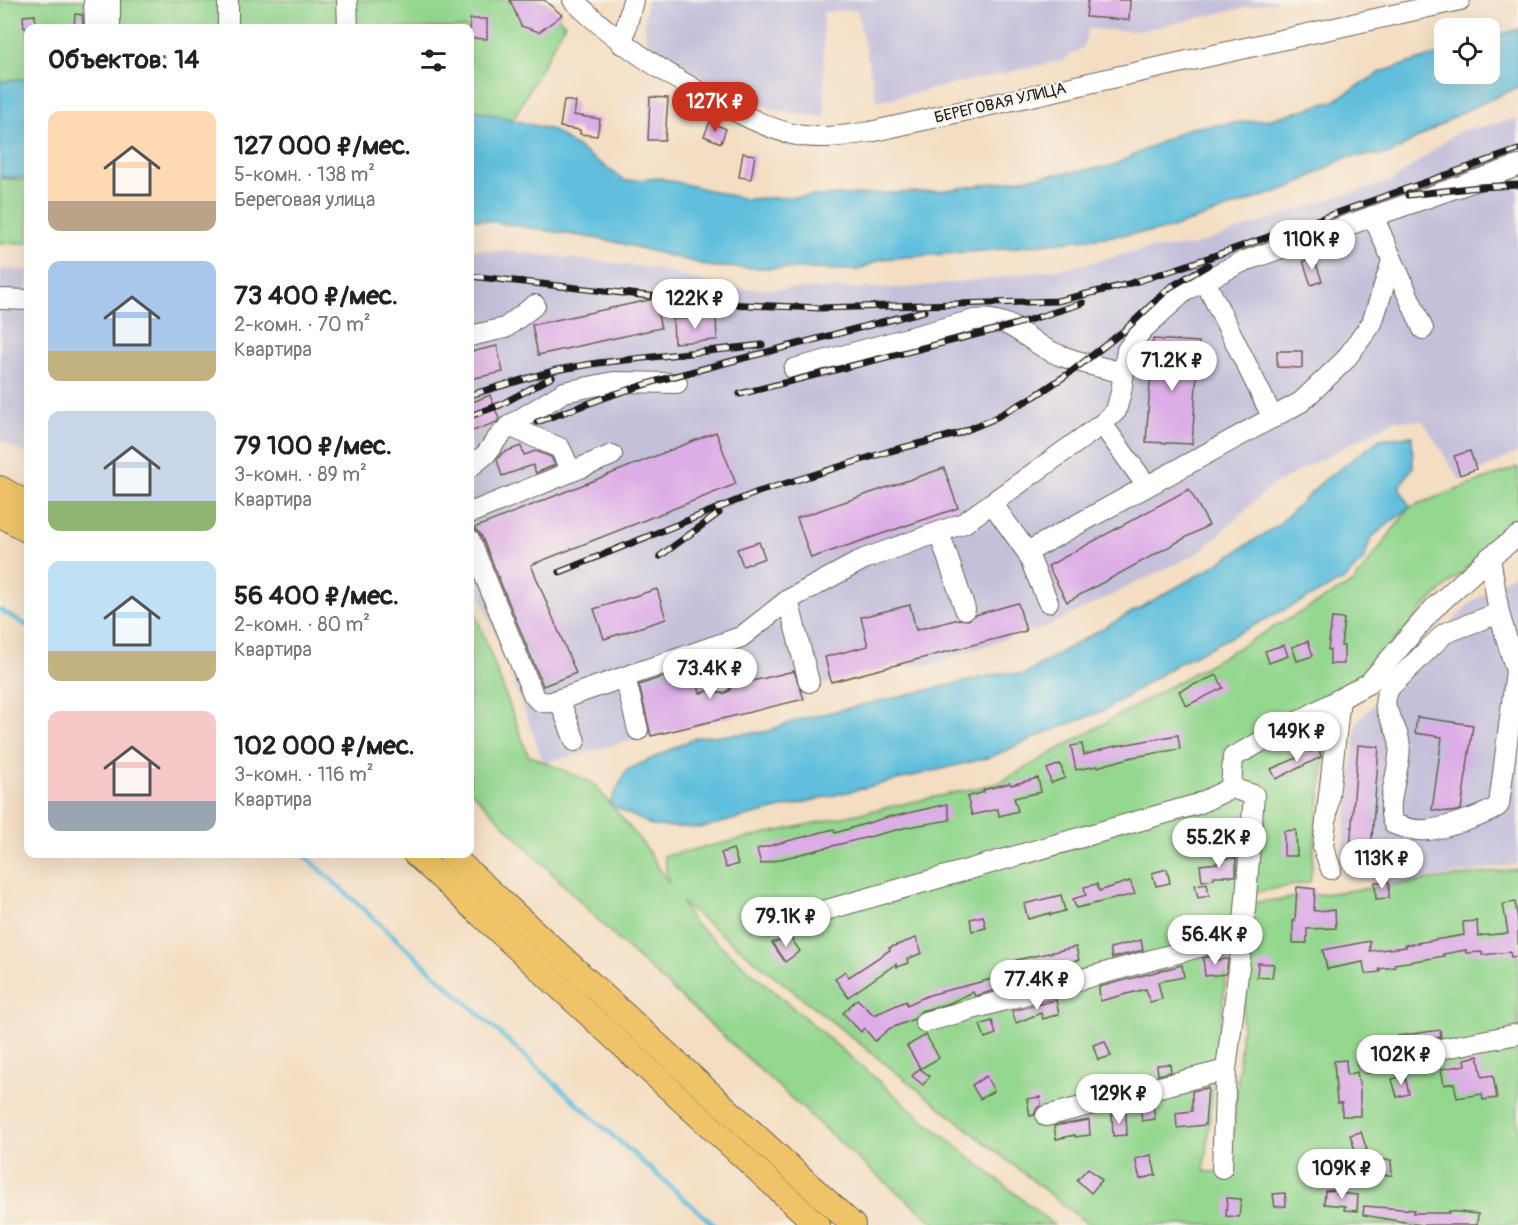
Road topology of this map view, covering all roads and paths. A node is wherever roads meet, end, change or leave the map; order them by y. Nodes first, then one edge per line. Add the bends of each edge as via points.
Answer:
1 (94, 0) edge
2 (110, 0) edge
3 (228, 0) edge
4 (347, 0) edge
5 (573, 0) edge
6 (633, 0) edge
7 (1460, 0) edge
8 (95, 24) edge
9 (110, 24) edge
10 (228, 24) edge
11 (348, 24) edge
12 (622, 44) junction
13 (1518, 166) edge
14 (1373, 216) junction
15 (1392, 261) junction
16 (1205, 280) junction
17 (0, 299) edge
18 (24, 300) edge
19 (535, 305) dead end
20 (1423, 329) dead end
21 (474, 335) edge
22 (794, 369) dead end
23 (1123, 373) junction
24 (678, 383) dead end
25 (1273, 418) junction
26 (1102, 424) junction
27 (509, 426) junction
28 (612, 454) dead end
29 (474, 464) edge
30 (571, 471) junction
31 (0, 481) edge
32 (1147, 486) junction
33 (0, 488) edge
34 (24, 489) edge
35 (24, 502) edge
36 (992, 503) junction
37 (474, 511) edge
38 (0, 514) edge
39 (24, 529) edge
40 (939, 532) junction
41 (1518, 536) edge
42 (474, 550) edge
43 (1027, 552) junction
44 (1490, 557) junction
45 (788, 600) junction
46 (1048, 602) dead end
47 (965, 609) dead end
48 (1499, 613) junction
49 (712, 647) junction
50 (1514, 648) edge
51 (1517, 671) edge
52 (625, 676) junction
53 (721, 682) dead end
54 (809, 682) dead end
55 (559, 699) junction
56 (1340, 699) junction
57 (638, 730) dead end
58 (1513, 735) edge
59 (575, 741) dead end
60 (1230, 788) junction
61 (419, 858) edge
62 (454, 858) edge
63 (1330, 869) dead end
64 (767, 927) dead end
65 (1243, 935) junction
66 (925, 1022) dead end
67 (1518, 1035) edge
68 (1367, 1063) dead end
69 (1226, 1070) junction
70 (1046, 1116) dead end
71 (1222, 1168) dead end
72 (817, 1225) edge
73 (853, 1225) edge

1 - 8 street
2 - 9 street
3 - 10 street
4 - 11 street
5 - 12 street, БЕРЕГОВАЯ УЛИЦА
6 - 12 street
7 - 12 street, БЕРЕГОВАЯ УЛИЦА via 882,129 831,137 793,134 755,120 694,90
13 - 14 street
14 - 15 street
14 - 16 street via 1242,262
15 - 20 street
15 - 25 street via 1372,323 1345,360 1301,402
16 - 23 street via 1186,290 1143,329 1127,350
16 - 25 street
17 - 18 street
19 - 21 street via 505,328
22 - 23 street via 988,318 1000,320 1057,355
23 - 26 street via 1116,411
24 - 27 street via 614,382 564,392
25 - 32 street
26 - 32 street
26 - 36 street
27 - 29 street
27 - 30 street via 560,448
28 - 30 street
30 - 37 street
31 - 34 street
32 - 43 street
33 - 35 main road
36 - 40 street via 964,524
36 - 43 street
38 - 39 main road
40 - 45 street via 864,559
40 - 47 street
41 - 44 street
42 - 55 street via 532,694 543,703
43 - 46 street
44 - 48 street
44 - 56 street via 1434,608 1369,683
45 - 49 street via 741,637
45 - 54 street
48 - 50 street
48 - 58 street via 1444,633 1385,695 1384,703 1400,741 1391,812 1394,824 1428,830 1493,811 1499,805
49 - 52 street
49 - 53 street
50 - 51 street
51 - 58 street
52 - 55 street
52 - 57 street
55 - 59 street
56 - 60 street via 1233,757
56 - 63 street via 1323,847
60 - 64 street via 1198,804
60 - 65 street via 1254,795
61 - 72 main road
62 - 73 main road
65 - 66 street
65 - 69 street
67 - 68 street
69 - 70 street
69 - 71 street

